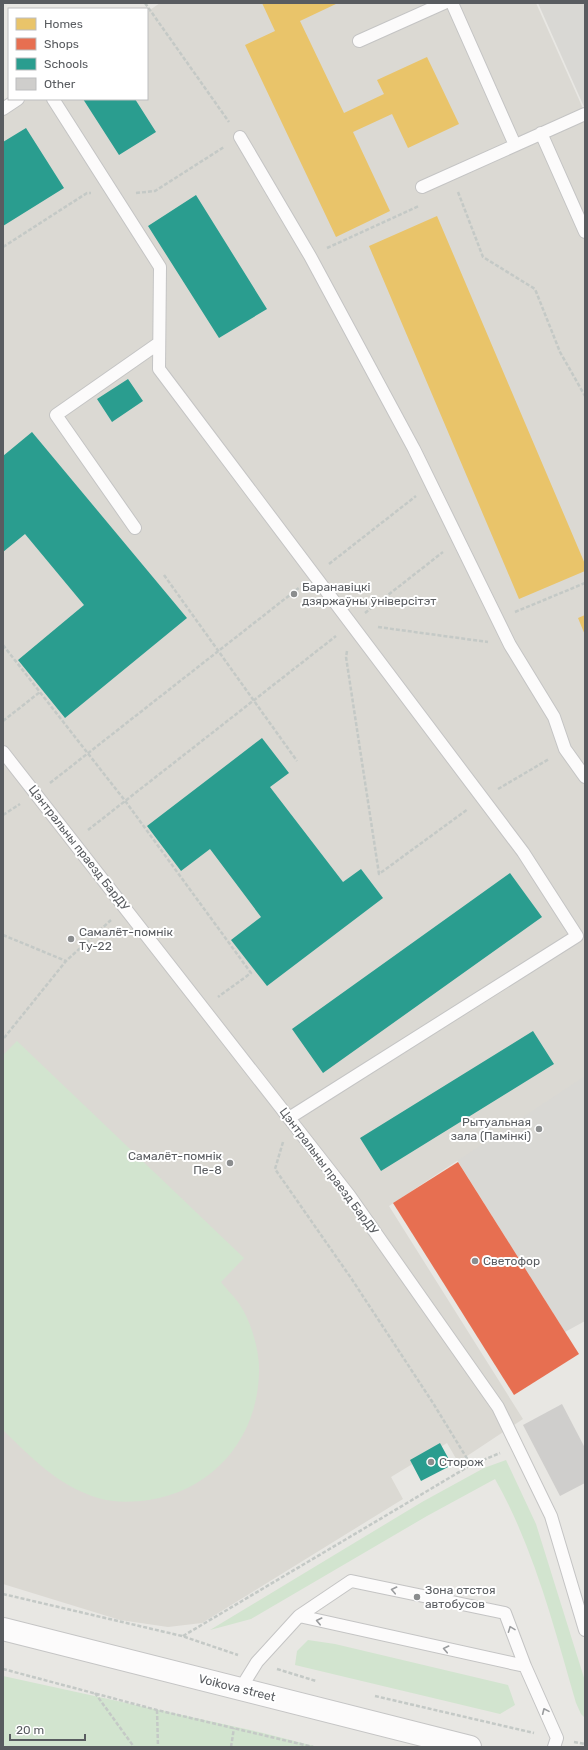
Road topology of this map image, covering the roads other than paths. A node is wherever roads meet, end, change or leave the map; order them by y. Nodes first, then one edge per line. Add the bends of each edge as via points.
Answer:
1 (444, 3) edge
2 (452, 3) edge
3 (359, 41) dead end
4 (16, 100) edge
5 (54, 100) edge
6 (3, 109) edge
7 (585, 114) edge
8 (541, 133) junction
9 (240, 137) road end
10 (515, 145) junction
11 (422, 187) dead end
12 (585, 232) edge
13 (159, 343) junction
14 (135, 528) dead end
15 (3, 752) edge
16 (585, 777) edge
17 (290, 1118) junction
18 (298, 1616) junction
19 (3, 1629) edge
20 (585, 1630) edge
21 (524, 1666) junction
22 (240, 1688) junction
23 (555, 1743) edge
24 (470, 1747) edge

1 - 3 lane
2 - 10 lane
4 - 6 lane
5 - 13 lane via 160,268
7 - 8 lane
8 - 10 lane
8 - 12 lane
9 - 16 lane via 310,256 431,485 510,645 554,717 565,749
10 - 11 lane
13 - 14 lane via 56,415
13 - 17 lane via 159,369 523,852 577,936
15 - 17 lane, Цэнтральны праезд БарДУ
17 - 20 lane, Цэнтральны праезд БарДУ via 349,1194 498,1407 551,1516
21 -> 18 lane
21 -> 18 lane via 505,1613 351,1581
18 - 22 lane via 257,1662
19 - 22 main road, Voikova street
23 -> 21 lane
22 - 24 main road, Voikova street

